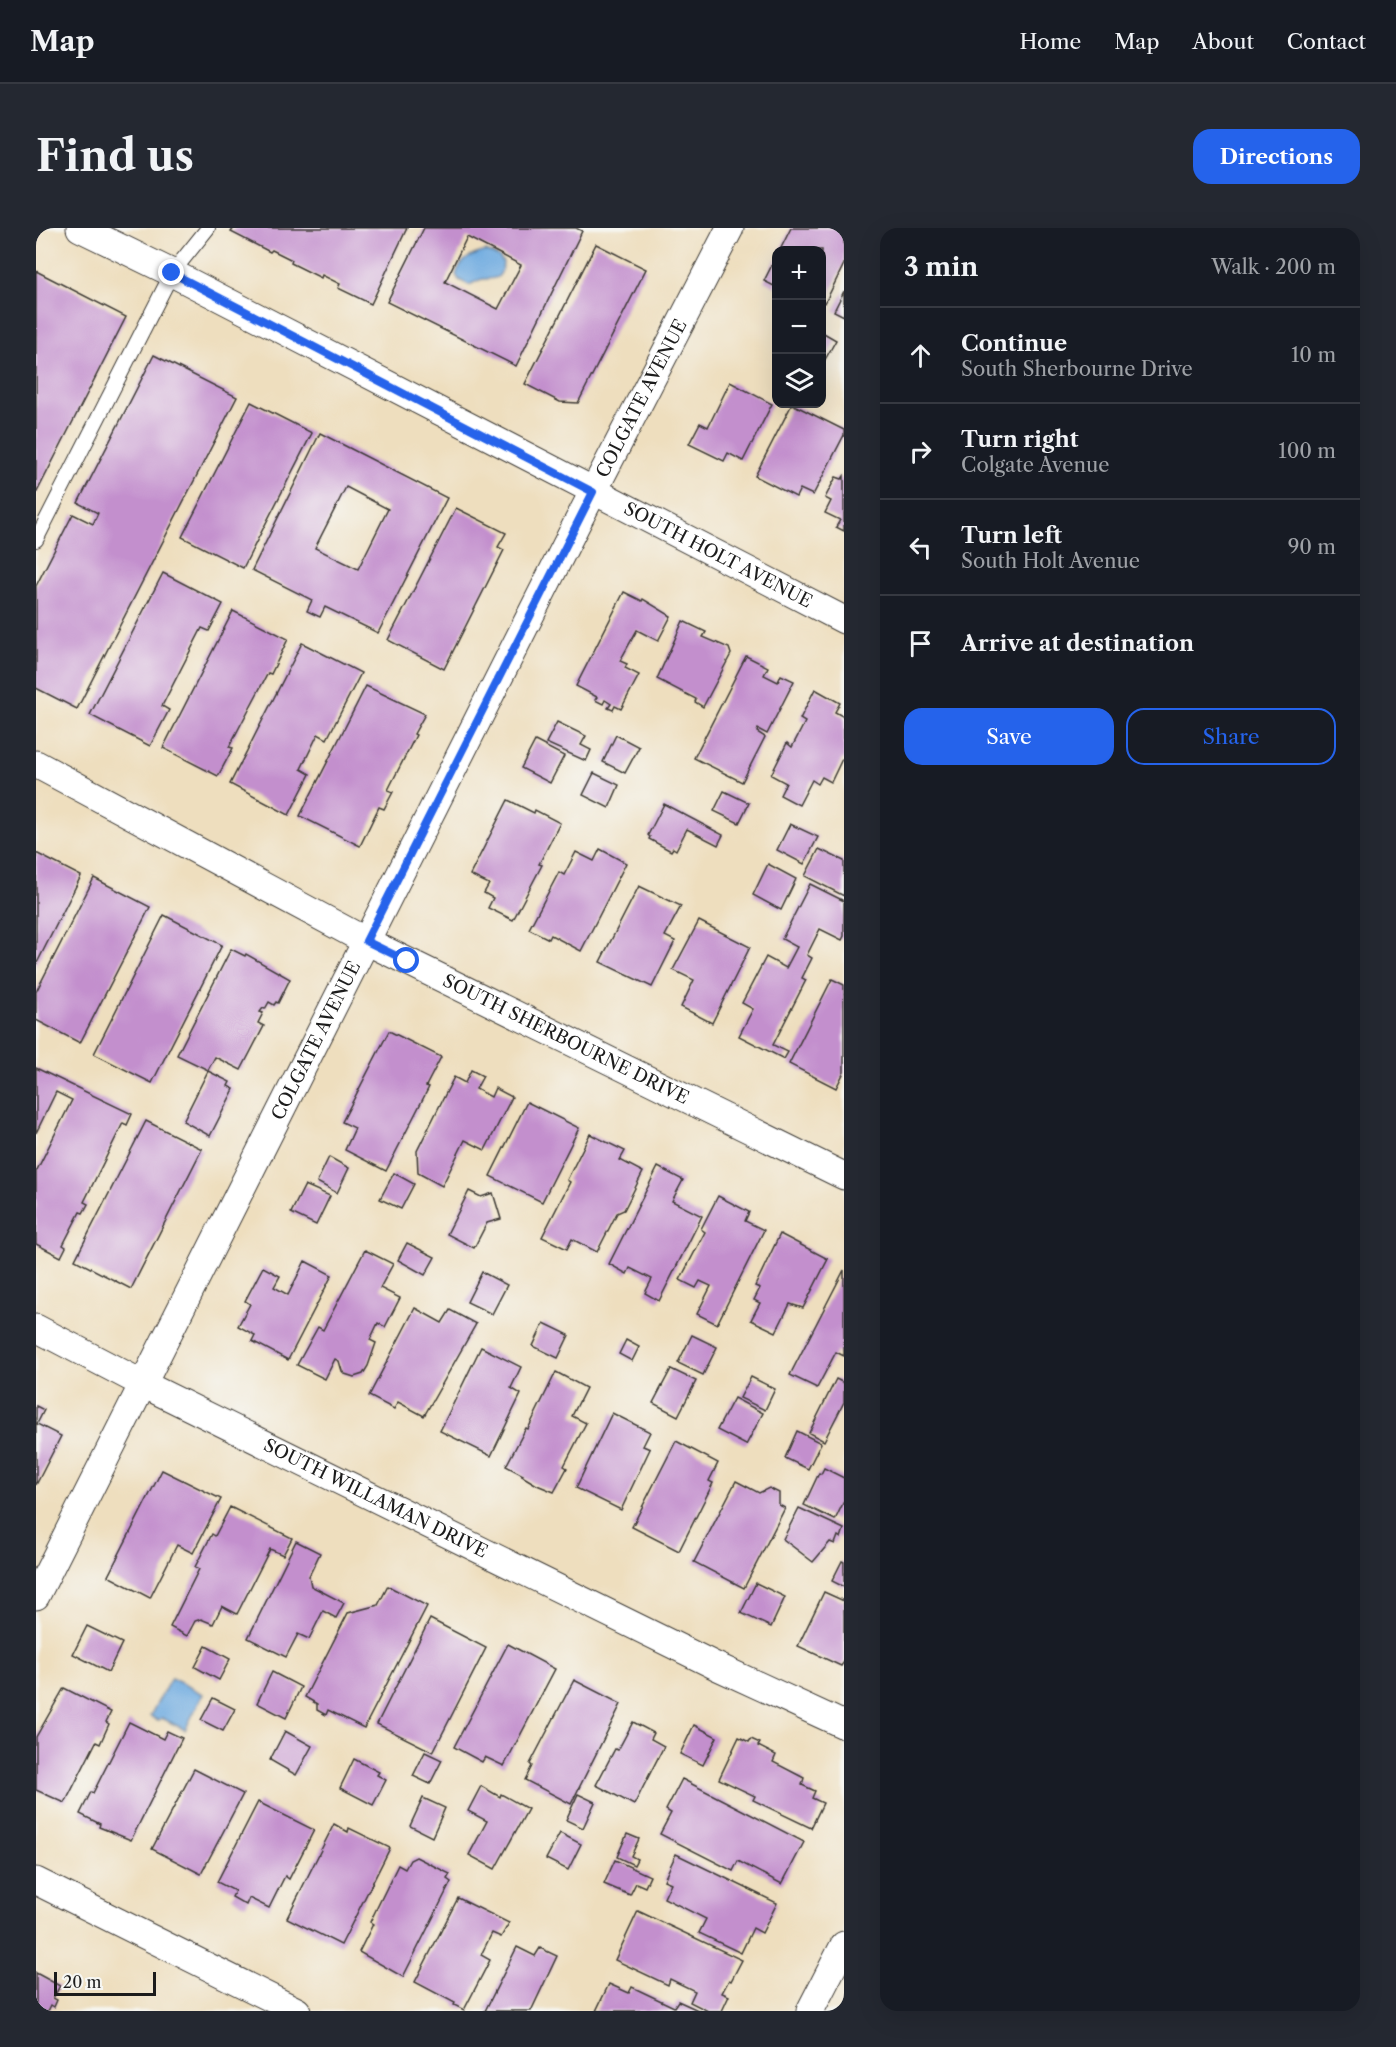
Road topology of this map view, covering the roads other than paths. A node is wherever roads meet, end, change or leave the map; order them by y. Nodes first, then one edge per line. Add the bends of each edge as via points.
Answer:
1 (80, 228) edge
2 (208, 228) edge
3 (730, 228) edge
4 (172, 273) junction
5 (593, 492) junction
6 (36, 540) edge
7 (844, 620) edge
8 (36, 764) edge
9 (366, 941) junction
10 (844, 1176) edge
11 (36, 1328) edge
12 (143, 1384) junction
13 (36, 1596) edge
14 (844, 1725) edge
15 (36, 1881) edge
16 (844, 1945) edge
17 (297, 2011) edge
18 (810, 2011) edge

1 - 4 street, SOUTH HOLT AVENUE
2 - 4 lane
3 - 5 street, COLGATE AVENUE
4 - 5 street, SOUTH HOLT AVENUE
4 - 6 lane
5 - 7 street, SOUTH HOLT AVENUE
5 - 9 street, COLGATE AVENUE
8 - 9 street, SOUTH SHERBOURNE DRIVE
9 - 10 street, SOUTH SHERBOURNE DRIVE
9 - 12 street, COLGATE AVENUE
11 - 12 street, SOUTH WILLAMAN DRIVE
12 - 13 street, COLGATE AVENUE
12 - 14 street, SOUTH WILLAMAN DRIVE
15 - 17 street
16 - 18 street

